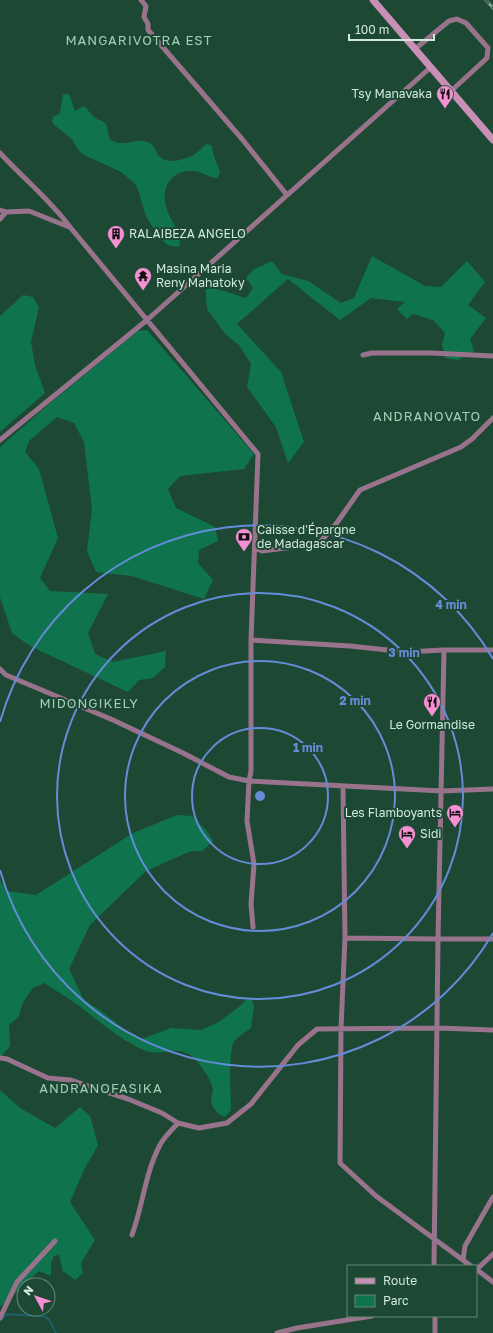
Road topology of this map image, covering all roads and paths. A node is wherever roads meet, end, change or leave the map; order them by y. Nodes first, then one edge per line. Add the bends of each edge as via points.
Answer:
1 (140, 0) edge
2 (373, 0) edge
3 (415, 49) junction
4 (431, 67) junction
5 (451, 91) junction
6 (493, 140) edge
7 (0, 152) edge
8 (287, 196) junction
9 (0, 210) edge
10 (6, 212) junction
11 (0, 219) edge
12 (70, 227) junction
13 (147, 320) junction
14 (363, 355) dead end
15 (493, 356) edge
16 (493, 418) edge
17 (0, 440) edge
18 (255, 548) junction
19 (251, 640) junction
20 (444, 650) junction
21 (493, 650) edge
22 (0, 669) edge
23 (249, 782) junction
24 (344, 787) junction
25 (493, 789) edge
26 (442, 791) junction
27 (253, 927) dead end
28 (344, 938) junction
29 (493, 938) edge
30 (438, 939) junction
31 (340, 1028) junction
32 (438, 1028) junction
33 (493, 1030) edge
34 (0, 1058) edge
35 (178, 1123) junction
36 (493, 1197) edge
37 (132, 1235) dead end
38 (434, 1238) junction
39 (55, 1241) dead end
40 (493, 1254) edge
41 (462, 1260) junction
42 (434, 1265) edge
43 (470, 1265) edge
44 (477, 1269) edge
45 (477, 1271) edge
46 (493, 1282) edge
47 (366, 1317) edge
48 (435, 1317) edge
49 (0, 1318) edge
50 (277, 1333) edge
51 (435, 1333) edge

1 - 8 street via 146,6 144,18 148,30 242,139
2 - 3 main road
3 - 4 main road
3 - 5 street via 449,21 457,19 466,23 488,48 487,58
4 - 5 main road
4 - 8 street
5 - 6 main road
7 - 12 street via 58,210
8 - 13 street
9 - 10 street
10 - 11 street
10 - 12 street via 29,211
12 - 13 street
13 - 17 street
13 - 18 street via 258,454
14 - 15 street via 431,353
16 - 18 street via 461,447 360,490 336,524 316,544 262,551
18 - 19 street
19 - 20 street via 406,652
19 - 23 street
20 - 21 street
20 - 26 street
22 - 23 street via 6,675 112,720 229,777
23 - 24 street
23 - 27 street via 247,821 254,864 251,904
24 - 26 street
24 - 28 street
25 - 26 street
26 - 30 street
28 - 30 street
28 - 31 street
29 - 30 street
30 - 32 street
31 - 32 street
31 - 35 street via 317,1029 298,1045 251,1104 227,1123 199,1128
31 - 38 street via 340,1163 376,1196
32 - 33 street
32 - 38 street
34 - 35 street via 48,1078 70,1080 128,1099 162,1113
35 - 37 street via 161,1143 150,1167
36 - 41 street via 465,1246
38 - 41 street
38 - 42 street
39 - 49 street via 17,1282
40 - 44 street
41 - 43 street
45 - 46 street
47 - 50 street
48 - 51 street

